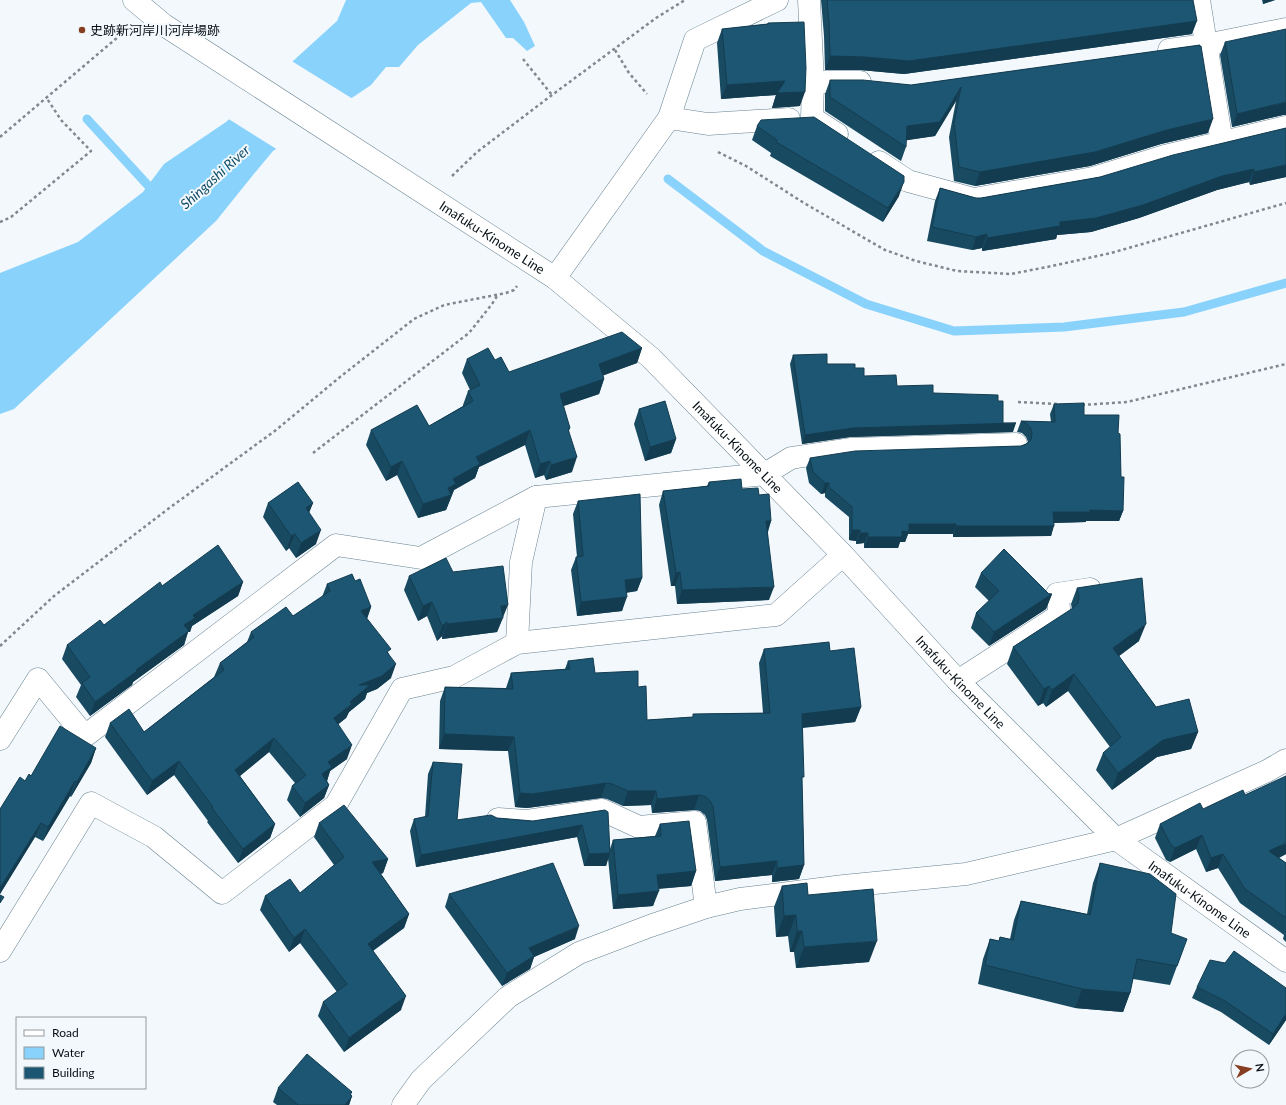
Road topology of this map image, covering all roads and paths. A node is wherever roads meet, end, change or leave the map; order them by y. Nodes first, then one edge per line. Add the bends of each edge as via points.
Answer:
1 (134, 0) edge
2 (685, 0) edge
3 (777, 0) edge
4 (809, 0) edge
5 (1199, 0) edge
6 (1286, 29) edge
7 (118, 37) dead end
8 (1206, 45) junction
9 (615, 50) junction
10 (1151, 53) edge
11 (523, 59) dead end
12 (813, 82) junction
13 (882, 84) edge
14 (552, 95) junction
15 (649, 96) dead end
16 (46, 97) junction
17 (668, 118) junction
18 (812, 118) junction
19 (1286, 127) edge
20 (0, 137) edge
21 (1222, 143) junction
22 (452, 176) dead end
23 (0, 222) edge
24 (555, 278) junction
25 (1286, 364) edge
26 (1018, 402) dead end
27 (1064, 404) edge
28 (1080, 405) edge
29 (1016, 444) dead end
30 (313, 453) dead end
31 (765, 474) junction
32 (536, 497) junction
33 (842, 555) junction
34 (1090, 590) edge
35 (517, 643) junction
36 (0, 646) edge
37 (958, 681) junction
38 (0, 739) edge
39 (1286, 760) edge
40 (494, 818) edge
41 (1116, 839) junction
42 (706, 907) junction
43 (0, 951) edge
44 (1286, 961) edge
45 (403, 1105) edge

1 - 24 street, Imafuku-Kinome Line via 164,25
2 - 9 path via 656,18
3 - 17 street via 695,40
4 - 12 street
5 - 8 street
6 - 8 street
7 - 16 path
8 - 10 street
8 - 21 street
9 - 14 path
9 - 15 path via 629,73
11 - 14 path
12 - 13 street
12 - 18 street
14 - 22 path via 477,152
16 - 20 path
16 - 23 path via 61,120 90,152 11,217
17 - 18 street via 708,124
17 - 24 street
18 - 21 street via 908,181 974,199 1093,178 1165,156
19 - 21 street
24 - 31 street, Imafuku-Kinome Line via 651,358
25 - 28 path via 1127,402
26 - 27 path
29 - 31 street via 850,449 791,458
30 - 36 path via 469,333 497,295 444,305 414,319 276,430 54,596
31 - 32 street
31 - 33 street, Imafuku-Kinome Line
32 - 35 street via 521,562
32 - 38 street via 420,558 336,545 85,736 38,679
33 - 35 street via 776,615
33 - 37 street, Imafuku-Kinome Line
34 - 37 street via 1056,594 1060,615
35 - 43 street via 454,677 402,689 336,805 222,893 154,837 91,803
37 - 41 street, Imafuku-Kinome Line
39 - 41 street
40 - 42 street via 527,821 602,810 639,827 695,822
41 - 42 street via 966,874 740,899
41 - 44 street, Imafuku-Kinome Line
42 - 45 street via 579,953 508,997 421,1080

